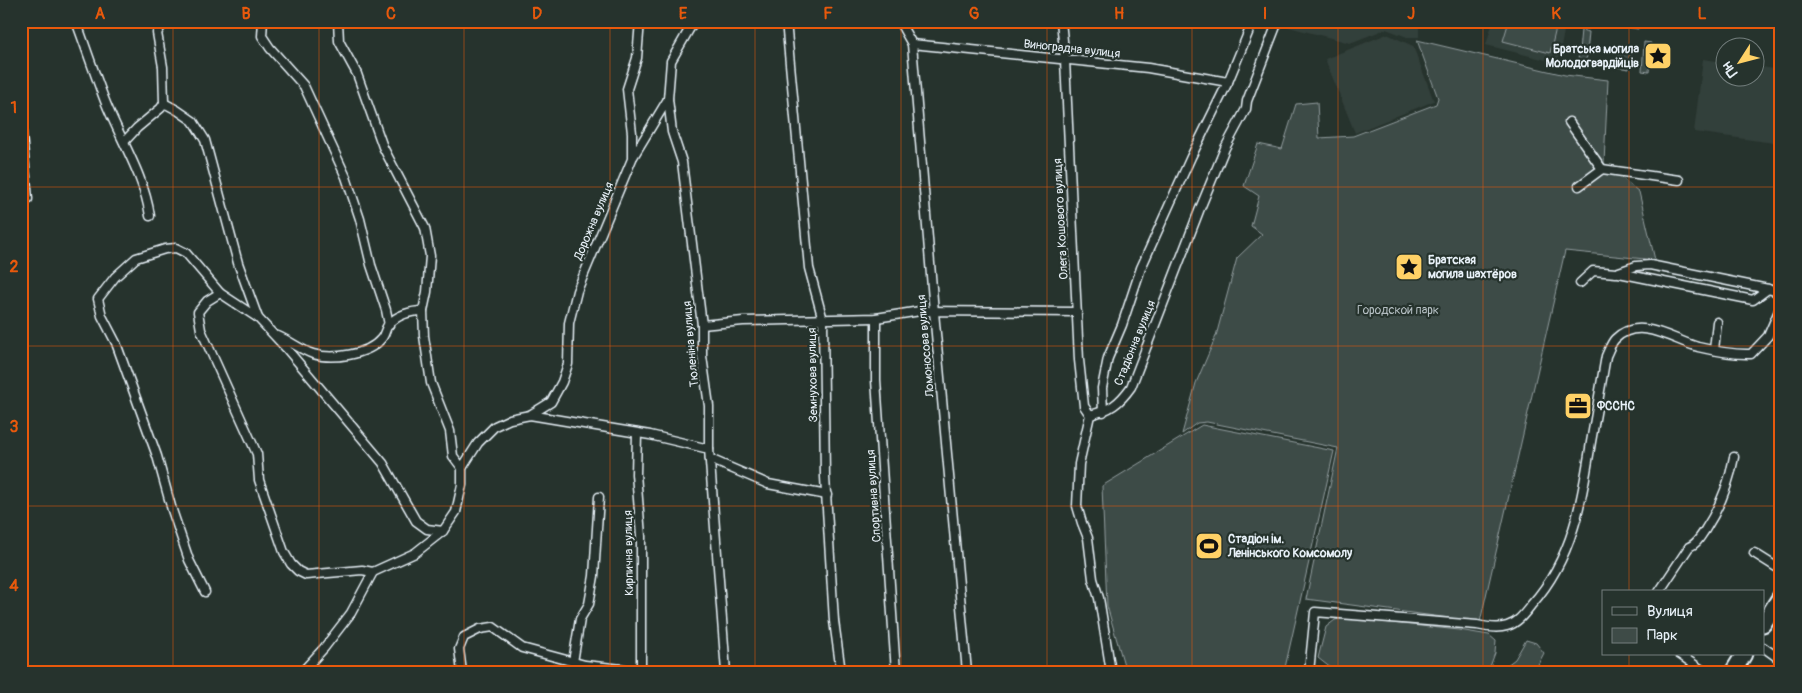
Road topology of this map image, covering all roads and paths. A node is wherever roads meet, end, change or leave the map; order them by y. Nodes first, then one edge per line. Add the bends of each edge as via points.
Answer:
1 (76, 21) edge
2 (165, 21) edge
3 (263, 21) edge
4 (338, 21) edge
5 (640, 21) edge
6 (694, 21) edge
7 (786, 21) edge
8 (899, 21) edge
9 (1061, 21) edge
10 (1253, 21) edge
11 (1278, 21) edge
12 (912, 44) junction
13 (1064, 60) junction
14 (1228, 82) junction
15 (668, 99) junction
16 (164, 103) junction
17 (1570, 122) dead end
18 (21, 123) edge
19 (124, 142) junction
20 (632, 159) junction
21 (1602, 169) junction
22 (1679, 180) dead end
23 (1579, 186) dead end
24 (21, 208) edge
25 (150, 216) dead end
26 (1616, 272) junction
27 (1580, 283) dead end
28 (1768, 289) junction
29 (220, 293) junction
30 (1781, 293) edge
31 (1781, 306) edge
32 (423, 312) junction
33 (934, 312) junction
34 (1077, 312) junction
35 (258, 318) junction
36 (876, 318) junction
37 (823, 320) junction
38 (1717, 322) dead end
39 (389, 325) junction
40 (702, 325) junction
41 (274, 334) junction
42 (1714, 350) junction
43 (1103, 412) junction
44 (530, 415) junction
45 (1090, 415) junction
46 (637, 434) junction
47 (709, 449) junction
48 (1734, 457) dead end
49 (710, 459) junction
50 (462, 468) junction
51 (827, 495) junction
52 (599, 497) dead end
53 (443, 531) junction
54 (1754, 553) dead end
55 (1781, 570) edge
56 (372, 572) junction
57 (1660, 590) edge
58 (206, 592) dead end
59 (1781, 596) edge
60 (1764, 622) edge
61 (1764, 648) edge
62 (1682, 656) edge
63 (1743, 656) edge
64 (1781, 660) edge
65 (573, 662) junction
66 (599, 669) edge
67 (641, 671) edge
68 (302, 672) edge
69 (462, 672) edge
70 (689, 672) edge
71 (726, 672) edge
72 (841, 672) edge
73 (896, 672) edge
74 (967, 672) edge
75 (1111, 672) edge
76 (1309, 672) edge
77 (1705, 672) edge
78 (1733, 672) edge

1 - 19 street
2 - 16 street via 156,33 163,67
3 - 39 street via 262,36 304,86 346,177
4 - 32 street via 339,41 357,74 383,146 425,228 430,256
5 - 20 street, Дорожна вулиця via 636,58 627,89
6 - 15 street, Тюленіна вулиця via 671,61
7 - 37 street, Земнухова вулиця via 809,268
8 - 12 street, Ломоносова вулиця
9 - 13 street, Олега Кошового вулиця
10 - 14 street, Стадіонна вулиця
11 - 43 street, Стадіонна вулиця via 1246,109 1225,148 1131,387 1123,399
12 - 13 street, Виноградна вулиця
12 - 33 street, Ломоносова вулиця
13 - 14 street, Виноградна вулиця via 1148,68
13 - 34 street, Олега Кошового вулиця
14 - 43 street, Стадіонна вулиця via 1141,268 1108,358 1102,388
15 - 20 street
15 - 40 street, Тюленіна вулиця via 672,132 682,162
16 - 19 street
16 - 35 street via 192,121 205,140 238,263
17 - 21 street
18 - 24 street via 28,199
19 - 25 street via 147,198
20 - 44 street, Дорожна вулиця via 577,291 569,323 568,364 562,382 550,402
21 - 22 street
21 - 23 street
26 - 27 street via 1593,271
26 - 28 street via 1650,265
26 - 28 street via 1753,300
28 - 30 street
29 - 35 street
29 - 56 street via 198,312 201,330 257,454 259,480 284,552 291,564 306,575
29 - 58 street via 186,253 176,248 136,258 98,299 157,456 189,560
31 - 42 street via 1768,336 1751,354 1736,355
32 - 39 street via 412,311
32 - 50 street via 431,383 450,431 453,456
33 - 34 street
33 - 36 street
33 - 74 street, Ломоносова вулиця
34 - 45 street, Олега Кошового вулиця via 1084,406
35 - 41 street
36 - 37 street
36 - 73 street, Спортивна вулиця via 876,380
37 - 40 street
37 - 51 street, Земнухова вулиця
38 - 42 street
39 - 41 street via 381,340 366,350 339,357 313,354
40 - 47 street, Тюленіна вулиця
41 - 53 street via 384,463 416,520 427,529
42 - 76 street via 1645,328 1622,333 1614,340 1606,356 1575,528 1558,568 1518,620 1492,628 1477,624 1315,612
43 - 45 street
44 - 46 street
44 - 50 street via 510,418 495,426 478,443
45 - 75 street, Олега Кошового вулиця via 1079,464 1077,506 1088,538 1092,580 1099,598
46 - 47 street
46 - 67 street, Кирпична вулиця
47 - 49 street, Тюленіна вулиця
48 - 57 street via 1717,512
49 - 51 street via 768,484
49 - 71 street, Тюленіна вулиця
50 - 53 street via 456,512
51 - 72 street, Земнухова вулиця via 834,621
52 - 65 street via 594,576 589,604 580,619
53 - 56 street via 415,553
54 - 55 street
56 - 68 street via 351,613
59 - 60 highway
61 - 64 street
62 - 77 street
63 - 78 highway
65 - 66 street
65 - 69 street via 522,648 493,626 464,637 459,649
66 - 67 street
67 - 70 street

